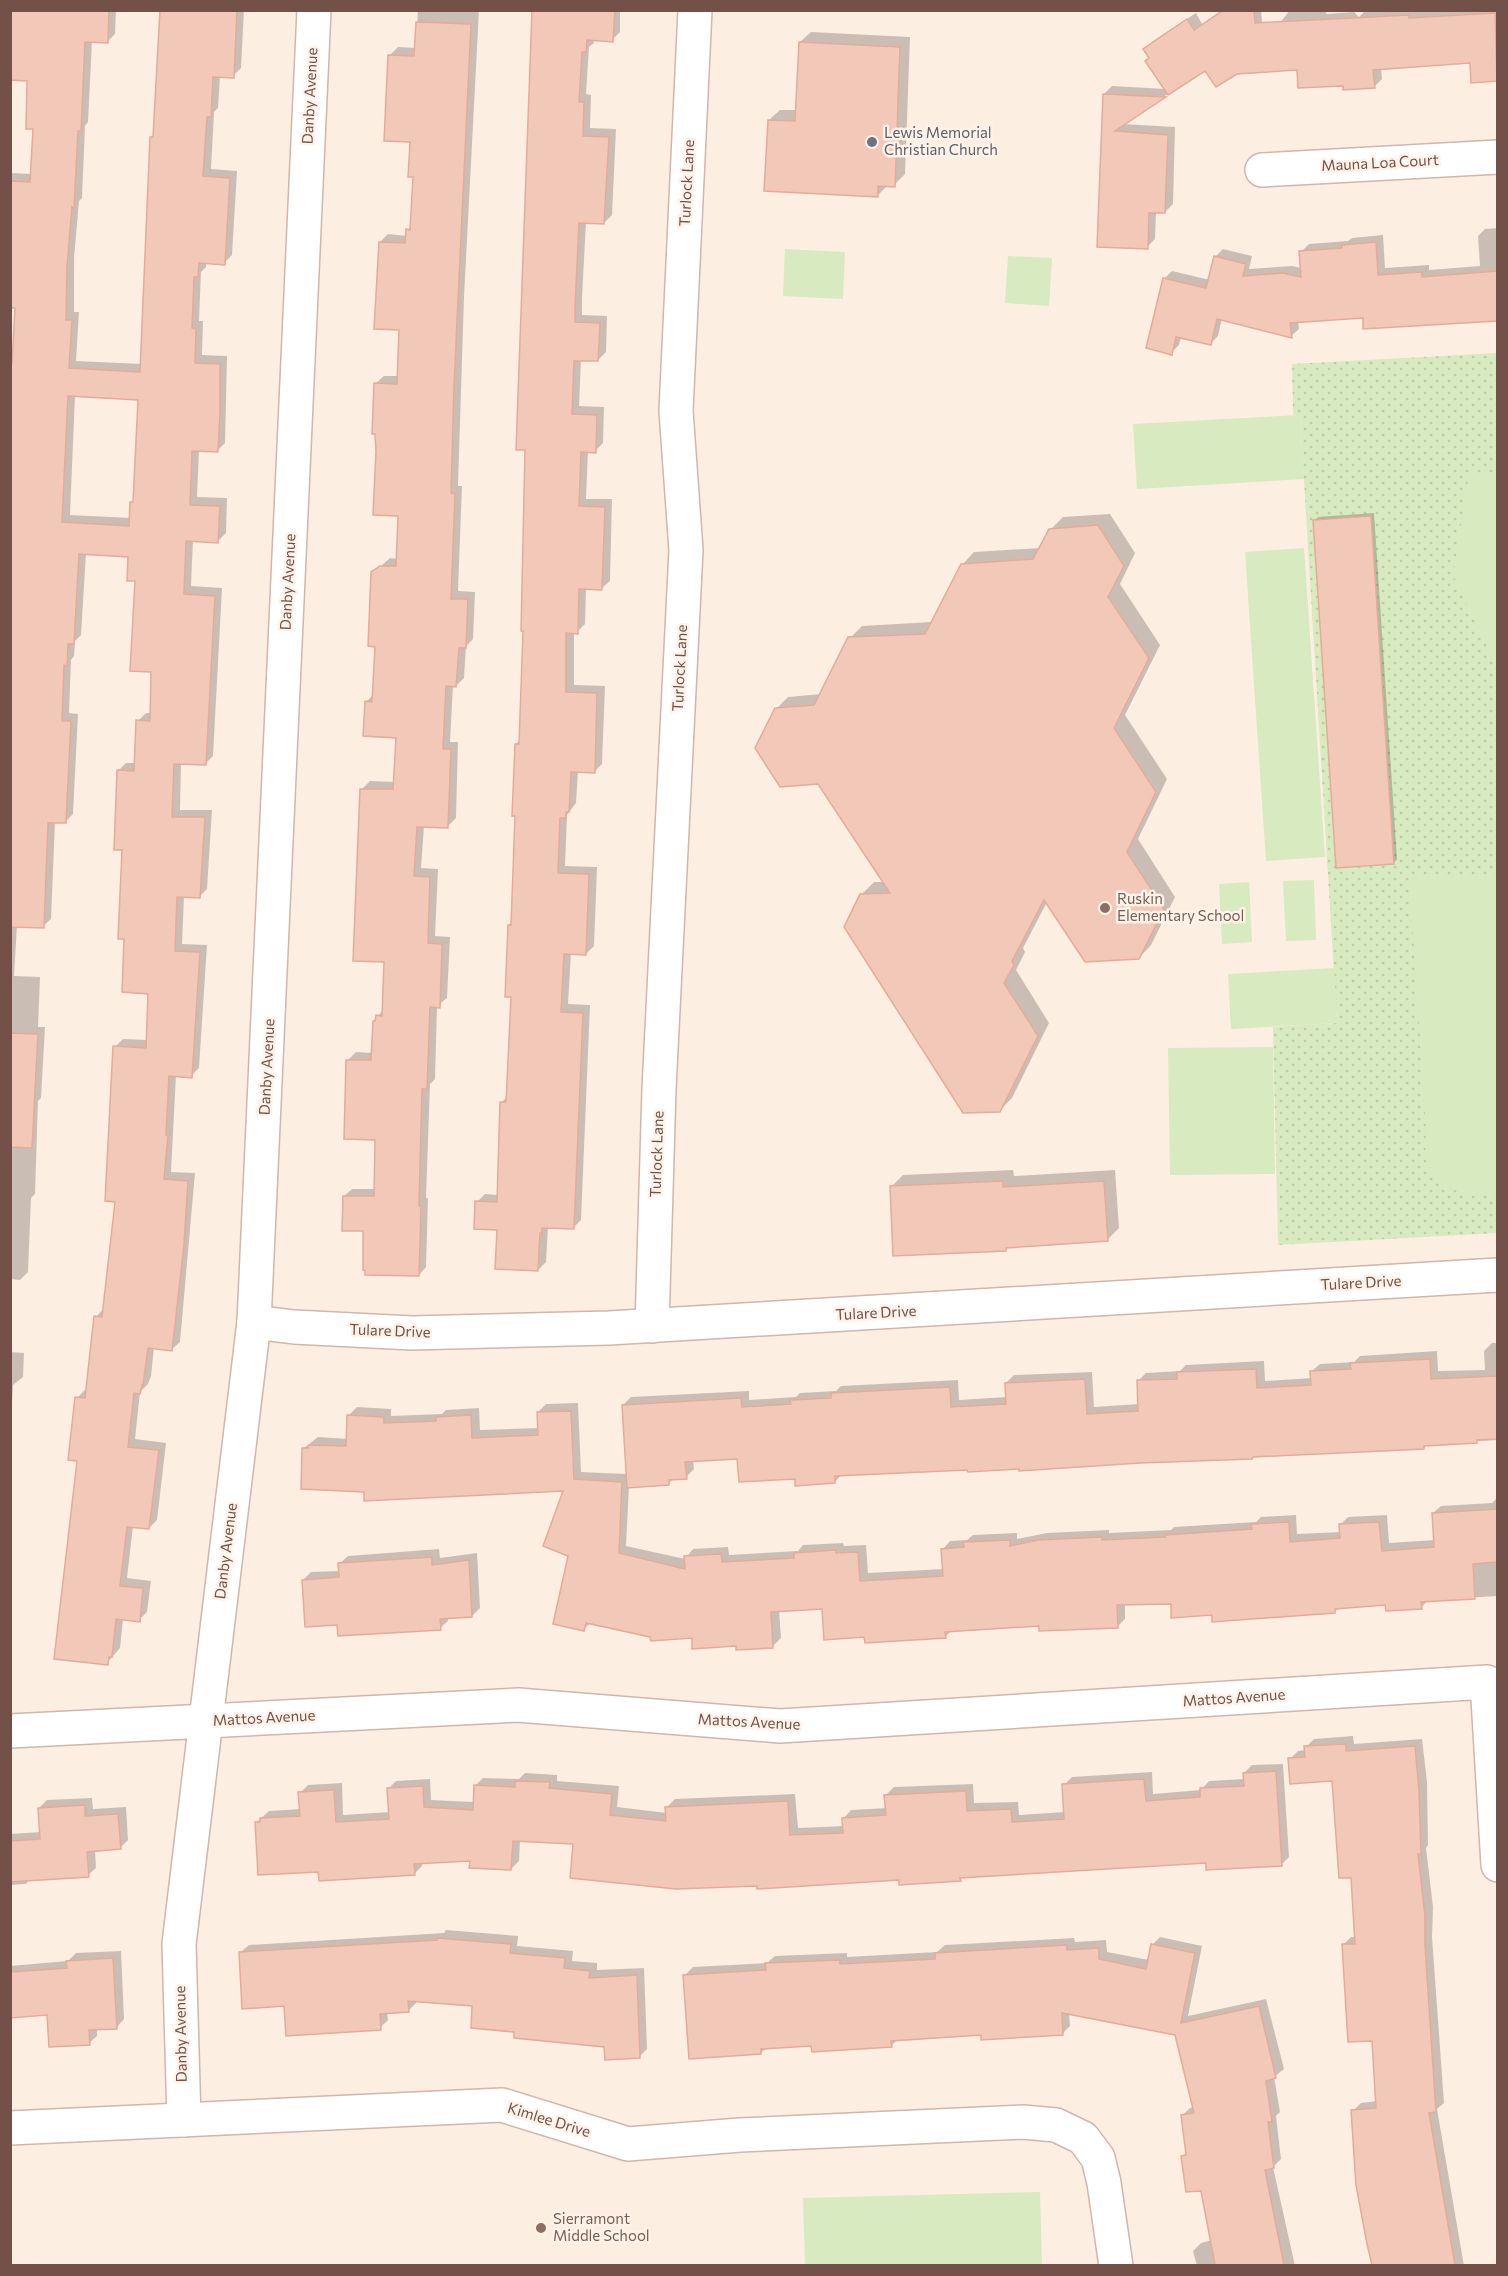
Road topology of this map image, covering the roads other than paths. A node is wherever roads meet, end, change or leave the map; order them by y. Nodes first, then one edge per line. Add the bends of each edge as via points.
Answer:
1 (314, 10) edge
2 (695, 10) edge
3 (1497, 157) edge
4 (1262, 170) dead end
5 (1497, 1275) edge
6 (254, 1322) junction
7 (652, 1326) junction
8 (205, 1722) junction
9 (10, 1731) edge
10 (1497, 1865) edge
11 (184, 2120) junction
12 (10, 2128) edge
13 (1116, 2265) edge

1 - 6 street, Danby Avenue
2 - 7 street, Turlock Lane via 676,411 686,550 659,1089
3 - 4 street, Mauna Loa Court
5 - 7 street, Tulare Drive
6 - 7 street, Tulare Drive via 294,1328 412,1333
6 - 8 street, Danby Avenue
8 - 9 street, Mattos Avenue
8 - 10 street, Mattos Avenue via 518,1705 780,1726 1487,1682
8 - 11 street, Danby Avenue via 179,1944
11 - 12 street, Kimlee Drive
11 - 13 street, Kimlee Drive via 502,2105 628,2144 1023,2122 1056,2125 1083,2138 1098,2158

